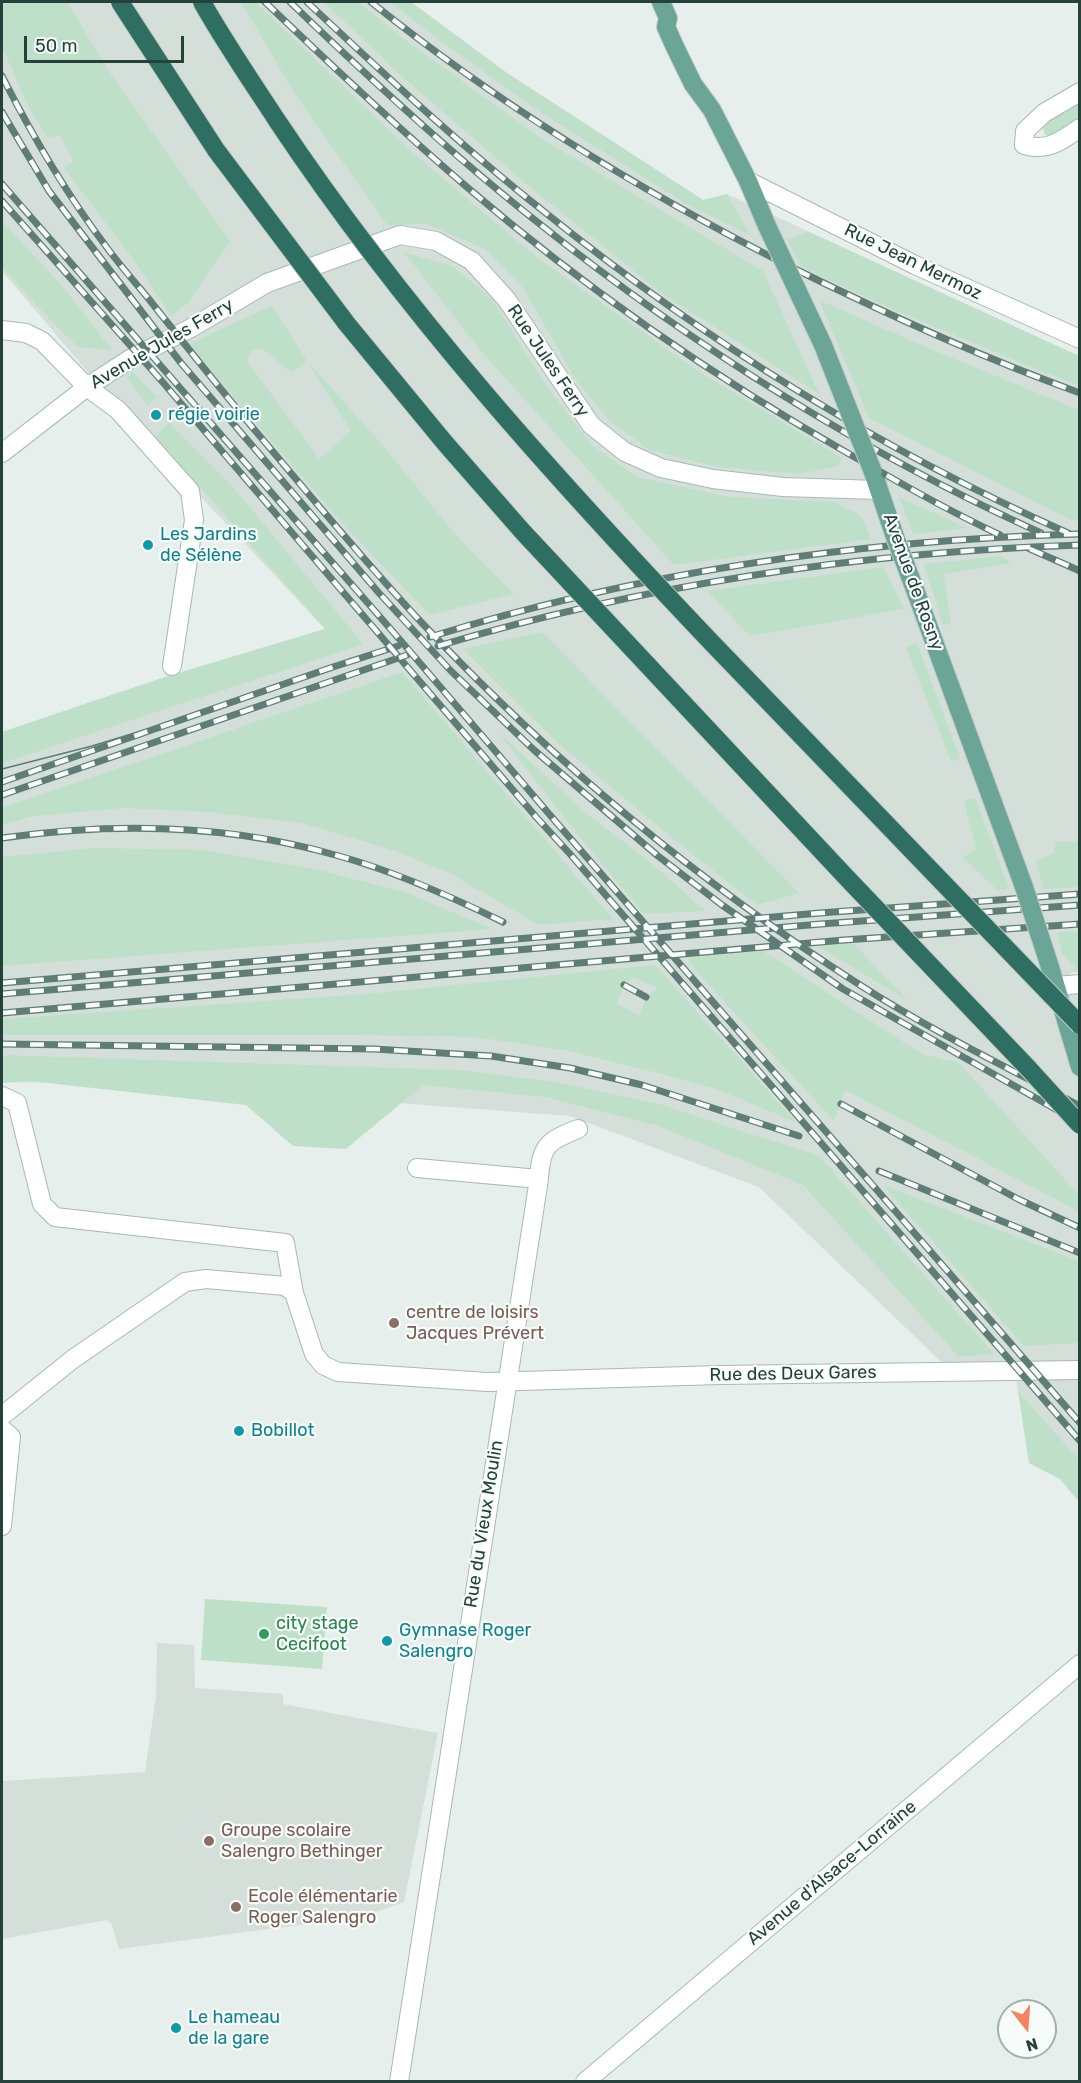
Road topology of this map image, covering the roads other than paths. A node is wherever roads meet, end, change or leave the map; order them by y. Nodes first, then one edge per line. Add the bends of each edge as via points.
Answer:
1 (120, 2) edge
2 (202, 2) edge
3 (664, 10) edge
4 (1080, 92) edge
5 (1080, 128) edge
6 (748, 181) junction
7 (267, 283) joint
8 (2, 330) edge
9 (1080, 339) edge
10 (87, 387) junction
11 (2, 453) edge
12 (879, 490) junction
13 (172, 666) dead end
14 (1080, 984) edge
15 (1056, 986) junction
16 (1080, 1025) edge
17 (1080, 1067) edge
18 (2, 1096) edge
19 (1080, 1125) edge
20 (578, 1129) dead end
21 (417, 1168) dead end
22 (538, 1179) junction
23 (294, 1293) junction
24 (1080, 1370) edge
25 (506, 1382) junction
26 (2, 1416) edge
27 (2, 1429) edge
28 (2, 1526) edge
29 (1080, 1664) edge
30 (399, 2082) edge
31 (585, 2082) edge

1 - 19 highway, bridge via 216,150 347,324 445,443 523,532
2 - 16 highway, bridge via 322,187 434,335 637,565
3 - 6 main road, Avenue de Rosny via 666,27 693,84 712,110
4 - 5 street via 1044,113 1025,130 1024,145 1036,149 1057,143
6 - 9 street, Rue Jean Mermoz via 915,265
6 - 12 main road, Avenue de Rosny, bridge via 823,345
7 - 10 street, Avenue Jules Ferry
7 - 12 street, Rue Jules Ferry via 400,235 436,241 472,261 507,300 591,425 625,452 661,468 713,480
8 - 10 street via 26,333 42,341
10 - 11 street, Avenue Jules Ferry
10 - 13 street via 118,410 189,491 194,520
12 - 15 main road, Avenue de Rosny, bridge via 1024,887
14 - 15 street
15 - 17 main road, Avenue de Rosny
18 - 23 street, Rue des Deux Gares via 17,1103 42,1204 55,1216 285,1243
20 - 22 street, Rue du Vieux Moulin via 547,1145 540,1156
21 - 22 street
22 - 25 street, Rue du Vieux Moulin
23 - 25 street, Rue des Deux Gares via 314,1354 323,1365 338,1372
23 - 26 street via 285,1286 206,1279 185,1282 73,1359
24 - 25 street, Rue des Deux Gares
25 - 30 street, Rue du Vieux Moulin
27 - 28 street via 12,1437
29 - 31 street, Avenue d'Alsace-Lorraine

